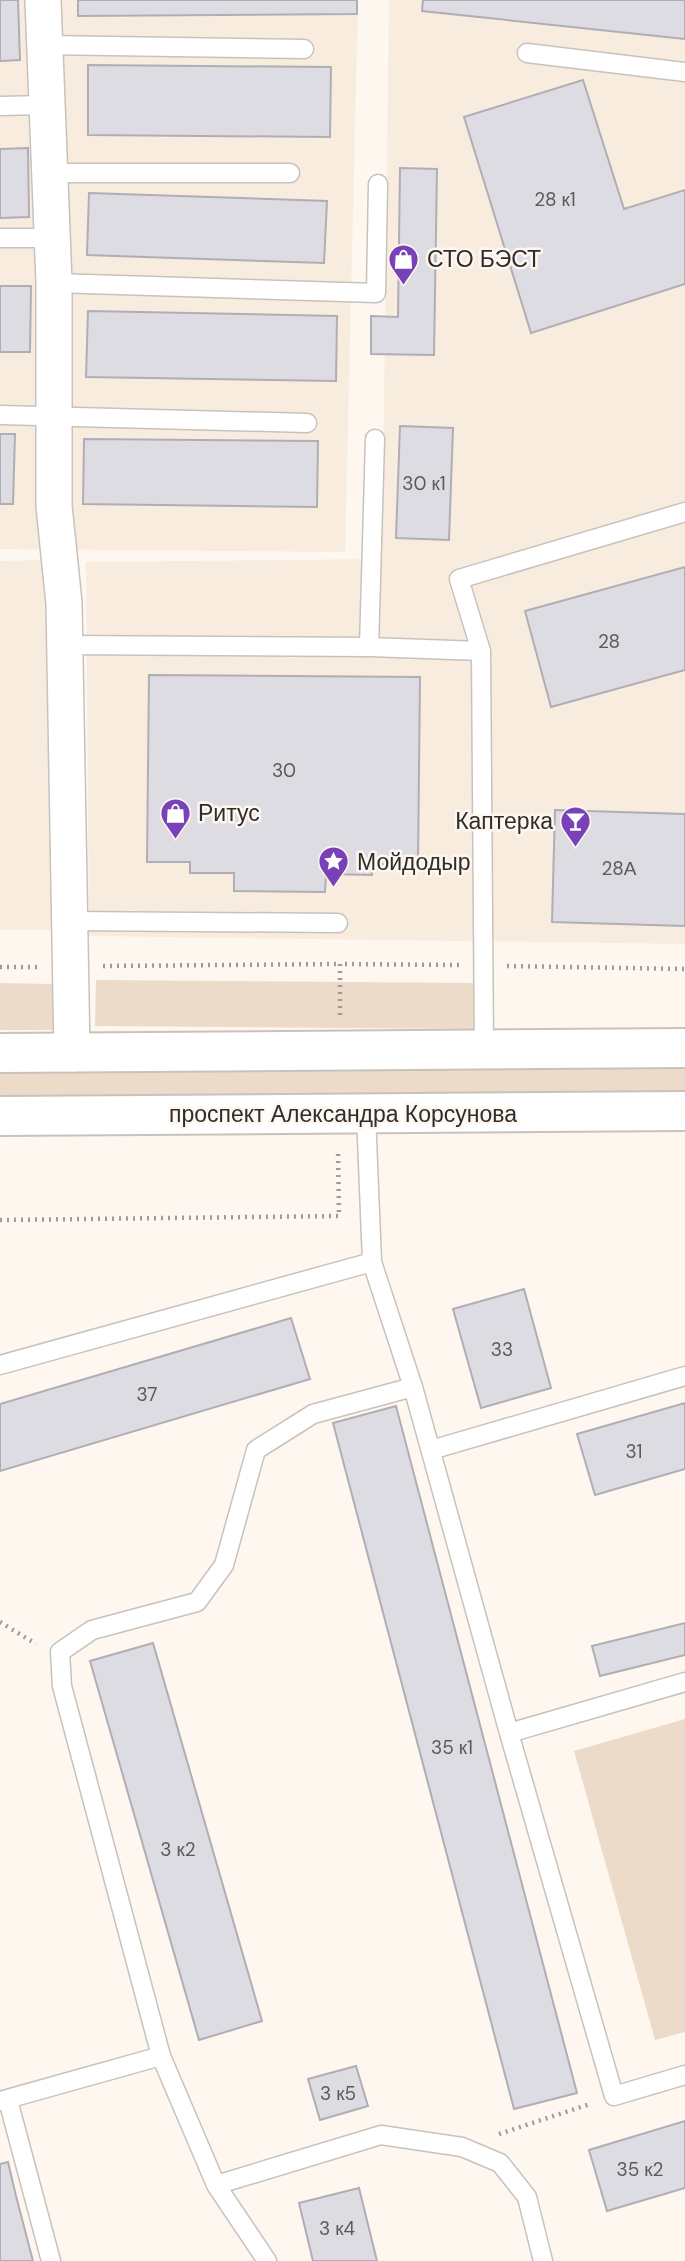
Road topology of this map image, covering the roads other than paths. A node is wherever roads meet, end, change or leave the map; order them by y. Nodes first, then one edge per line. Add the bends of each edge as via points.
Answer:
1 (43, 0) edge
2 (45, 45) junction
3 (304, 49) dead end
4 (527, 53) dead end
5 (685, 72) edge
6 (46, 105) junction
7 (0, 106) edge
8 (50, 173) junction
9 (290, 173) dead end
10 (378, 184) dead end
11 (0, 238) edge
12 (53, 238) junction
13 (54, 282) junction
14 (0, 415) edge
15 (54, 415) junction
16 (307, 423) dead end
17 (375, 439) dead end
18 (685, 512) edge
19 (64, 645) junction
20 (369, 647) junction
21 (481, 650) junction
22 (71, 921) junction
23 (338, 923) dead end
24 (685, 1048) edge
25 (484, 1050) junction
26 (0, 1053) edge
27 (72, 1054) junction
28 (685, 1111) edge
29 (366, 1114) junction
30 (0, 1116) edge
31 (372, 1262) junction
32 (0, 1365) edge
33 (685, 1376) edge
34 (413, 1387) junction
35 (431, 1450) junction
36 (685, 1682) edge
37 (509, 1733) junction
38 (161, 2056) junction
39 (685, 2075) edge
40 (4, 2101) edge
41 (216, 2185) junction
42 (51, 2261) edge
43 (267, 2261) edge
44 (543, 2261) edge

1 - 2 street
2 - 3 lane
2 - 6 street
4 - 5 lane
6 - 7 lane
6 - 8 street
8 - 9 lane
8 - 12 street
10 - 13 lane via 376,293
11 - 12 lane
12 - 13 street
13 - 15 street
14 - 15 lane
15 - 16 lane
15 - 19 street via 54,506
17 - 20 lane
18 - 21 lane via 459,579
19 - 20 lane
19 - 22 street
20 - 21 lane
21 - 25 lane
22 - 23 lane
22 - 27 street
24 - 25 main road
25 - 27 main road
26 - 27 main road
28 - 29 main road, проспект Александра Корсунова
29 - 30 main road, проспект Александра Корсунова
29 - 31 lane
31 - 32 lane
31 - 34 lane
33 - 35 lane
34 - 35 lane
34 - 38 lane via 313,1415 256,1450 224,1565 197,1602 92,1630 60,1652 62,1686
35 - 37 lane
36 - 37 lane
37 - 39 lane via 614,2096
38 - 40 lane
38 - 41 lane
40 - 42 lane
41 - 43 lane
41 - 44 lane via 381,2135 462,2147 500,2164 527,2197

